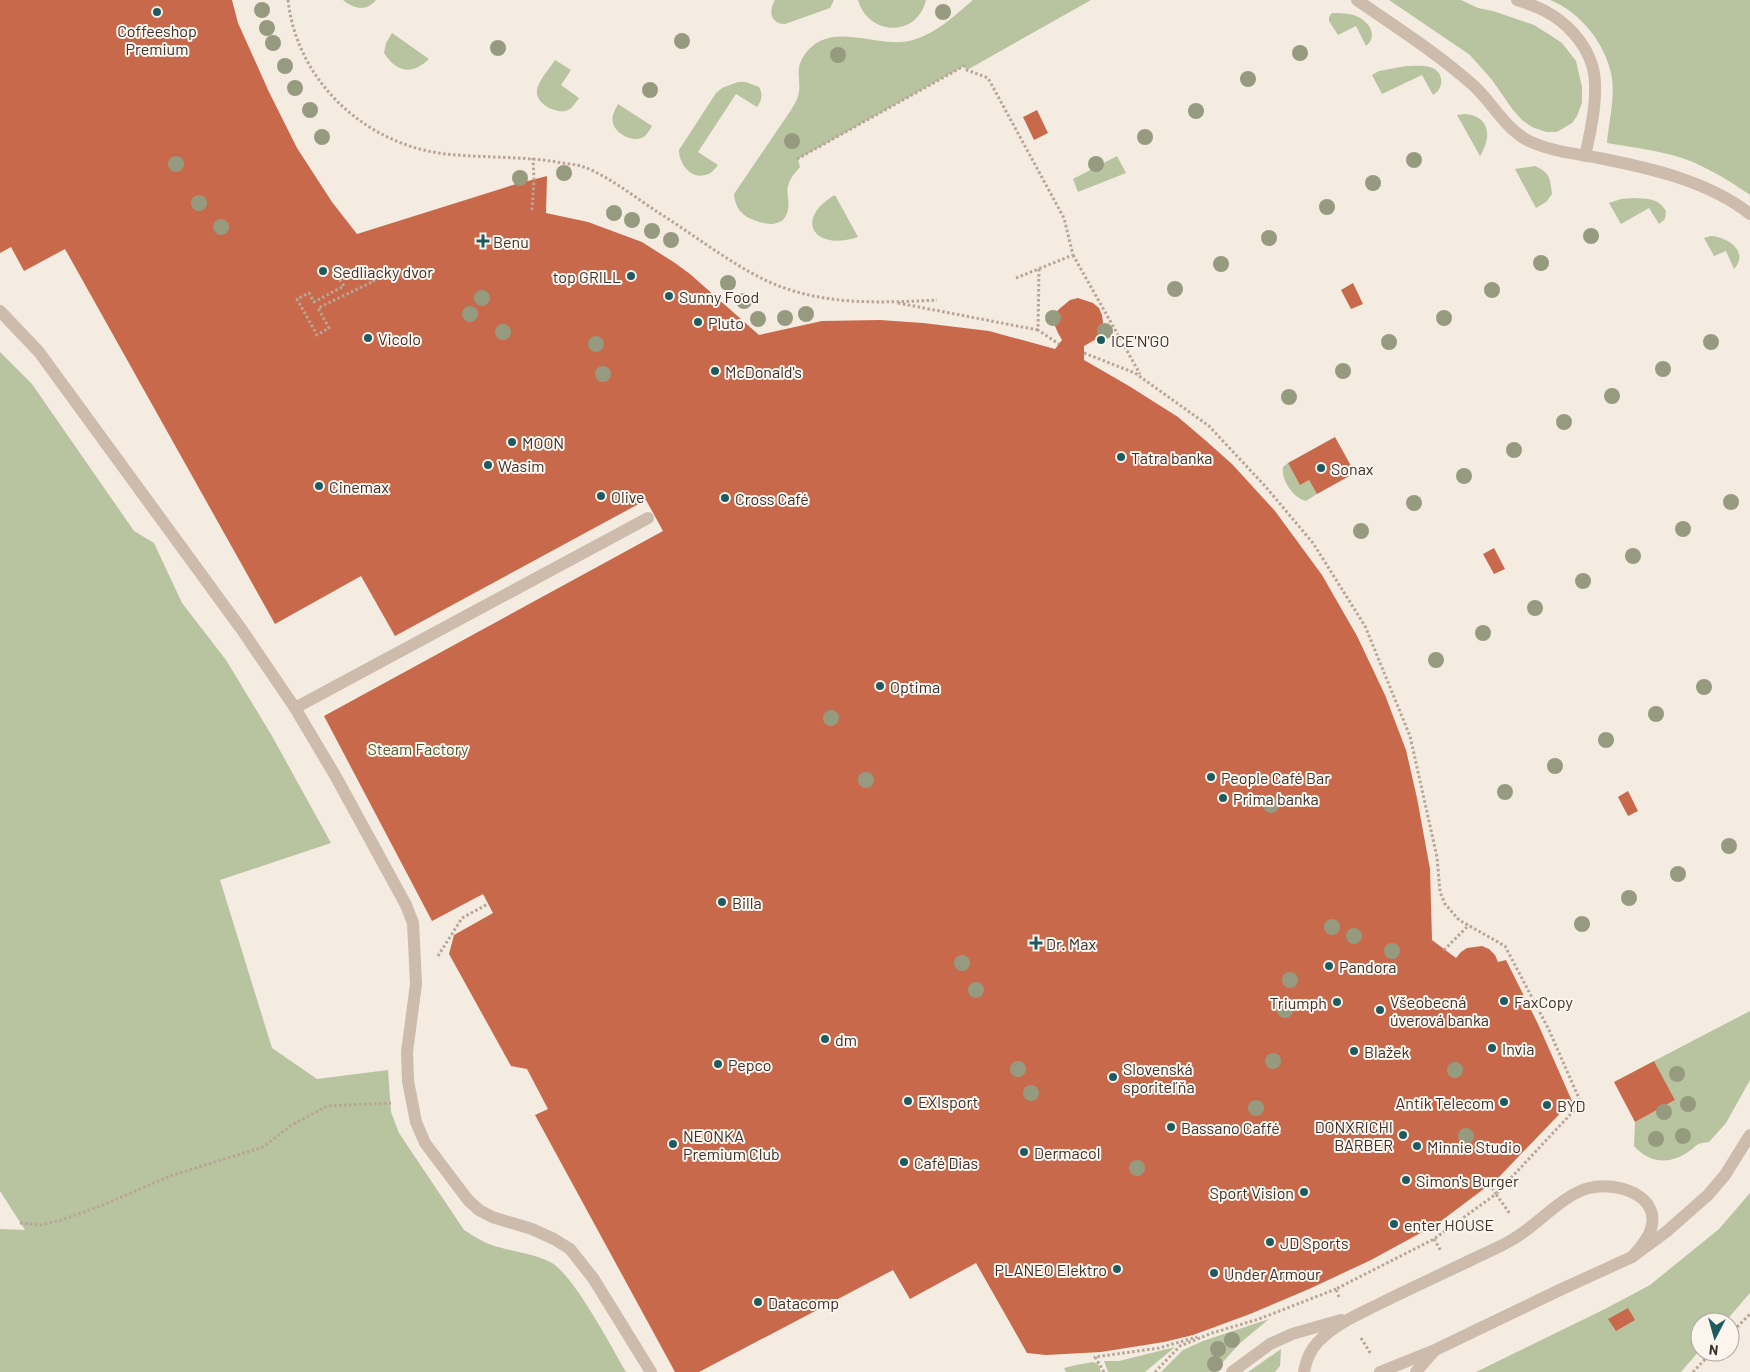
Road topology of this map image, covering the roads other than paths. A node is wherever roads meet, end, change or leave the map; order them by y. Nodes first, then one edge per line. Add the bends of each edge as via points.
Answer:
1 (1357, 0) edge
2 (1516, 0) edge
3 (1584, 156) junction
4 (1750, 214) edge
5 (0, 311) edge
6 (648, 518) dead end
7 (295, 708) junction
8 (1750, 1135) edge
9 (1632, 1257) junction
10 (1348, 1318) junction
11 (1436, 1350) junction
12 (652, 1372) edge
13 (1232, 1372) edge
14 (1304, 1372) edge
15 (1380, 1372) edge
16 (1416, 1372) edge

1 - 3 street via 1446,61 1475,87 1508,125 1528,140
2 - 3 street via 1560,20 1574,32 1592,65 1593,109
3 - 4 street via 1644,167 1695,184
5 - 7 street via 39,352 242,630
6 - 7 street
7 - 12 street via 336,777 413,923 416,984 407,1052 408,1081 416,1122 425,1143 478,1210 532,1229 570,1249 593,1278
8 - 9 street via 1708,1195
9 - 10 street via 1651,1231 1653,1212 1648,1204 1621,1188 1588,1188 1566,1200 1514,1239
9 - 11 street
10 - 13 street via 1292,1334 1270,1344
10 - 14 street via 1318,1342 1309,1354
11 - 15 street
11 - 16 street

